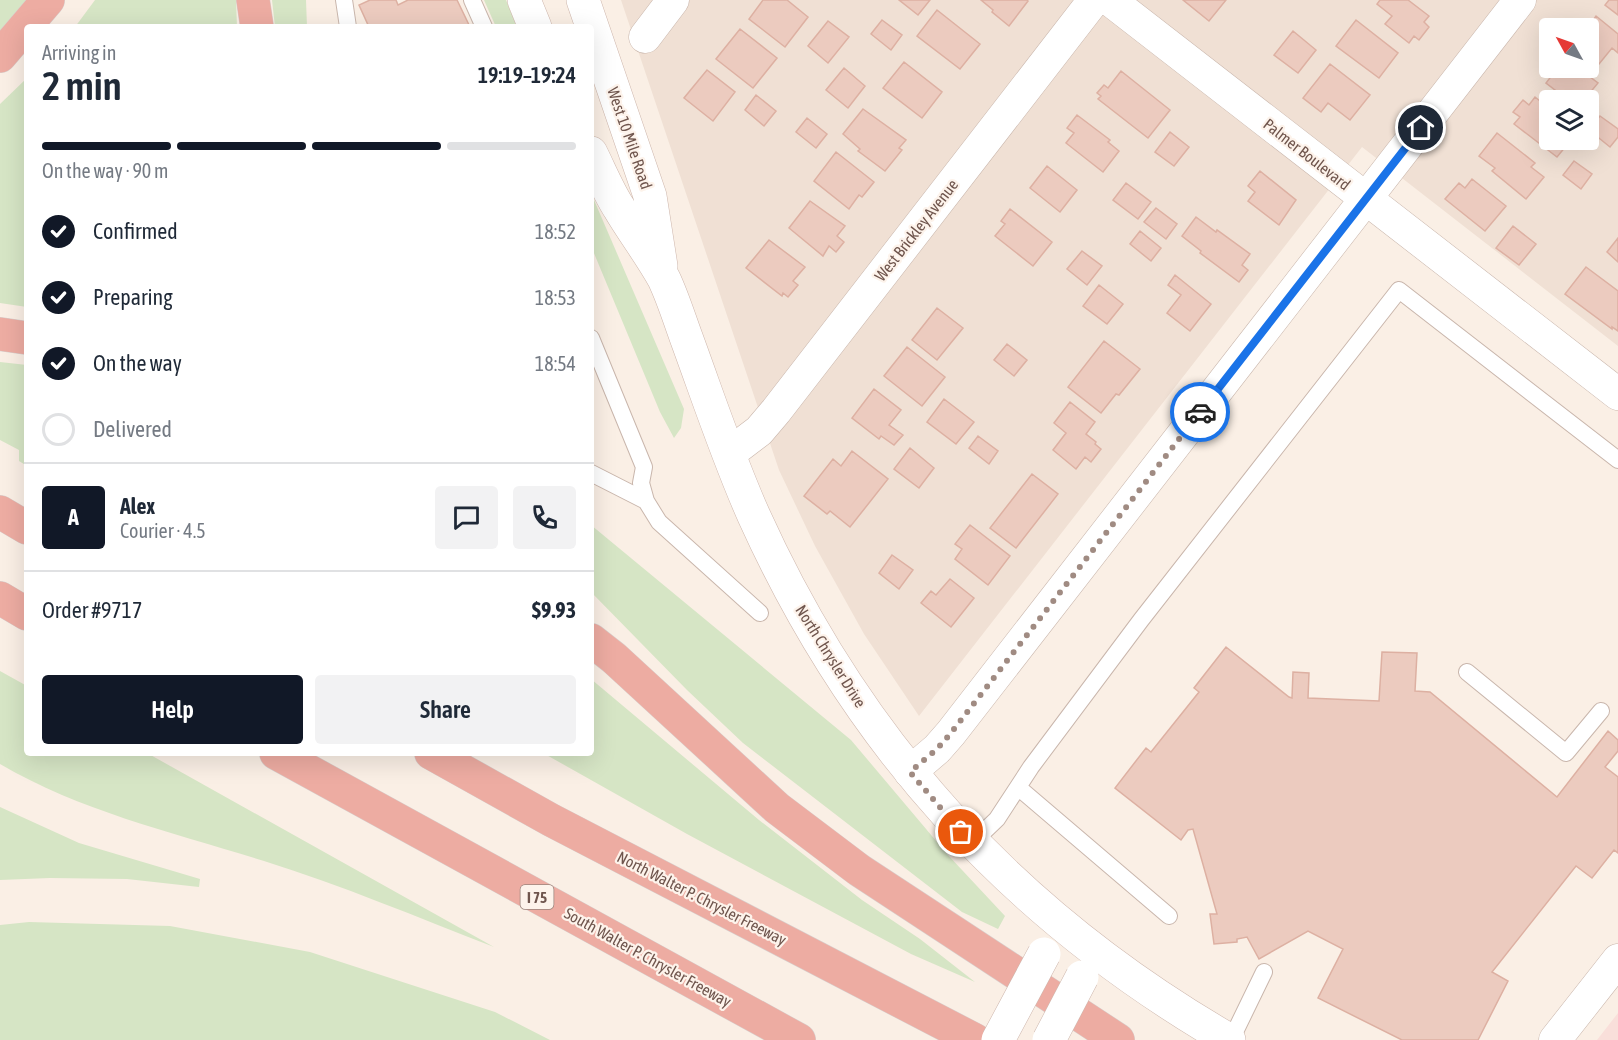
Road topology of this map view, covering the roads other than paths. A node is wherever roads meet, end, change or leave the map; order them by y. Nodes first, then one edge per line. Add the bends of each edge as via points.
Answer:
1 (48, 0) edge
2 (253, 0) edge
3 (344, 0) edge
4 (472, 0) edge
5 (524, 0) edge
6 (583, 0) edge
7 (674, 0) edge
8 (1094, 0) edge
9 (1110, 0) edge
10 (1520, 0) edge
11 (27, 24) edge
12 (257, 24) edge
13 (348, 24) edge
14 (483, 24) edge
15 (534, 24) edge
16 (591, 24) edge
17 (24, 28) edge
18 (594, 32) edge
19 (645, 37) dead end
20 (0, 56) edge
21 (594, 159) edge
22 (1365, 199) junction
23 (664, 279) junction
24 (0, 334) edge
25 (24, 338) edge
26 (594, 345) edge
27 (1618, 394) edge
28 (730, 453) junction
29 (1618, 460) edge
30 (594, 474) edge
31 (646, 501) junction
32 (0, 512) edge
33 (24, 526) edge
34 (0, 598) edge
35 (24, 612) edge
36 (760, 613) dead end
37 (594, 633) edge
38 (602, 649) edge
39 (1467, 672) dead end
40 (1601, 711) dead end
41 (281, 756) edge
42 (436, 756) edge
43 (910, 772) junction
44 (1019, 788) junction
45 (972, 843) junction
46 (1169, 916) dead end
47 (1061, 925) junction
48 (1618, 960) edge
49 (1090, 965) junction
50 (1264, 972) dead end
51 (799, 1040) edge
52 (975, 1040) edge
53 (998, 1040) edge
54 (1048, 1040) edge
55 (1118, 1040) edge
56 (1230, 1040) edge
57 (1555, 1040) edge

1 - 11 highway
2 - 12 highway
3 - 13 lane
4 - 14 lane
5 - 15 main road
6 - 16 main road, West 10 Mile Road
7 - 19 street
8 - 28 street, West Brickley Avenue via 776,411 759,431
9 - 22 street, Palmer Boulevard
10 - 22 street
17 - 20 highway
18 - 23 main road, West 10 Mile Road via 650,196
21 - 23 main road, North Chrysler Drive via 616,205
22 - 27 street, Palmer Boulevard
22 - 43 street via 951,733
23 - 28 main road, North Chrysler Drive
24 - 25 highway
26 - 31 lane via 644,467 640,483
28 - 43 main road, North Chrysler Drive via 774,559 798,602 847,685
29 - 44 lane via 1399,290 1141,620
30 - 31 lane
31 - 36 lane via 658,522
32 - 33 highway
34 - 35 highway
37 - 38 highway
38 - 55 highway via 777,808 850,863
39 - 40 lane via 1566,753
41 - 51 highway, South Walter P. Chrysler Freeway / I 75
42 - 52 highway, North Walter P. Chrysler Freeway via 551,820
43 - 45 main road, North Chrysler Drive
44 - 45 lane via 997,819
44 - 46 lane
45 - 47 main road, North Chrysler Drive
47 - 49 main road, North Chrysler Drive
47 - 53 main road, bridge
48 - 57 street
49 - 54 main road, bridge
49 - 56 main road, North Chrysler Drive
50 - 56 lane

